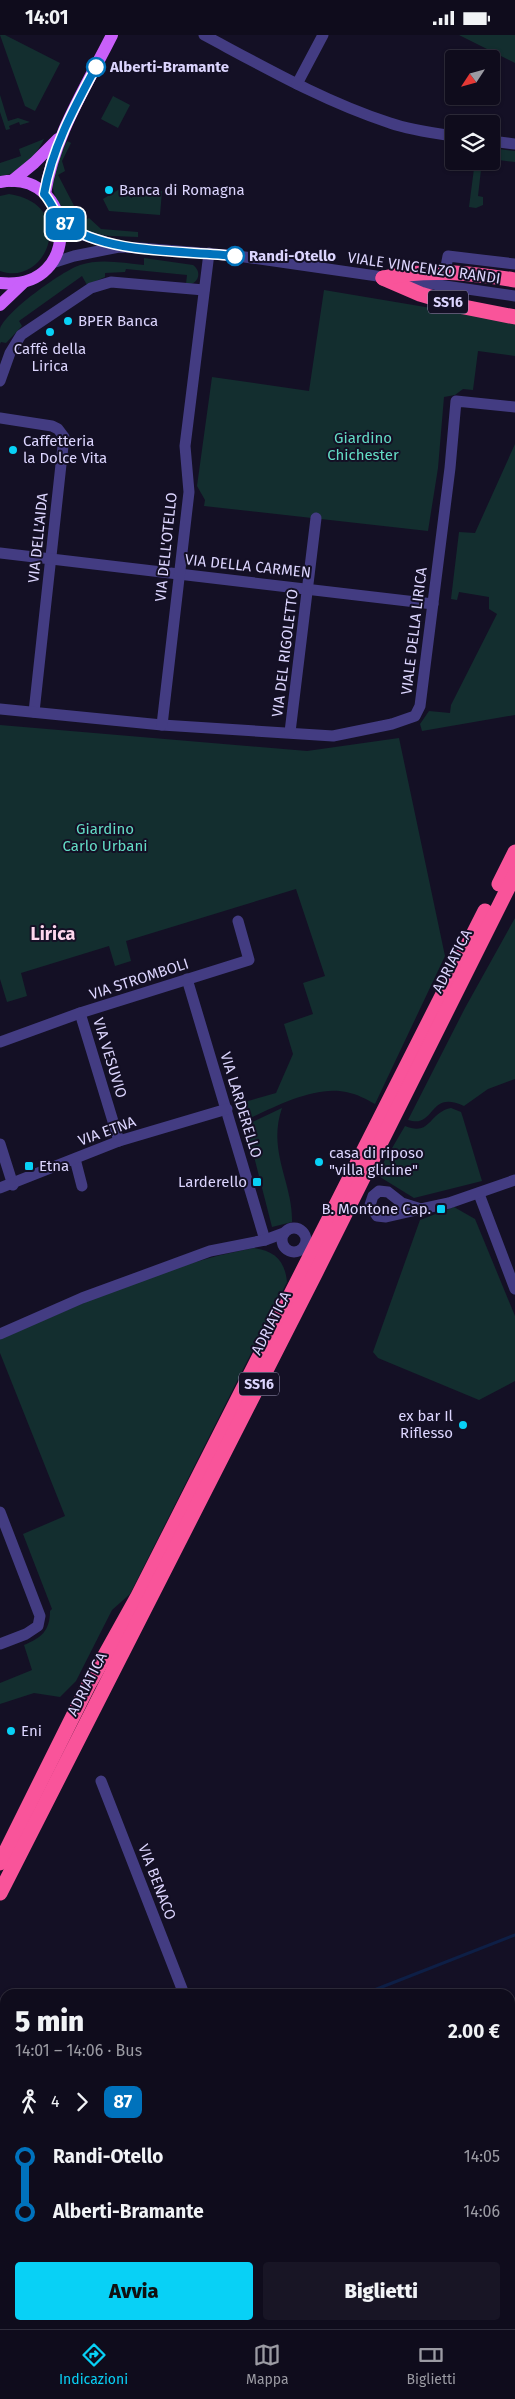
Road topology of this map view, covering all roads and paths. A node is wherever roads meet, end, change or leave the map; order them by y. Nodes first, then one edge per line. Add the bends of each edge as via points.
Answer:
1 (112, 35) edge
2 (204, 35) edge
3 (323, 35) edge
4 (298, 84) junction
5 (445, 134) edge
6 (61, 135) junction
7 (500, 142) edge
8 (515, 143) edge
9 (6, 182) edge
10 (44, 194) junction
11 (61, 221) junction
12 (120, 247) junction
13 (209, 253) junction
14 (52, 263) junction
15 (515, 264) edge
16 (445, 272) junction
17 (383, 278) junction
18 (515, 281) edge
19 (0, 283) edge
20 (23, 283) junction
21 (204, 290) junction
22 (515, 296) edge
23 (0, 305) edge
24 (515, 317) edge
25 (0, 381) edge
26 (515, 407) edge
27 (0, 418) edge
28 (316, 518) dead end
29 (0, 553) edge
30 (52, 558) junction
31 (178, 574) junction
32 (308, 588) junction
33 (433, 603) junction
34 (0, 709) edge
35 (34, 712) junction
36 (162, 725) junction
37 (290, 732) junction
38 (515, 852) edge
39 (515, 874) edge
40 (238, 921) dead end
41 (187, 979) junction
42 (80, 1013) junction
43 (0, 1042) edge
44 (227, 1109) junction
45 (120, 1141) junction
46 (0, 1144) edge
47 (75, 1159) junction
48 (515, 1181) edge
49 (12, 1185) junction
50 (82, 1185) dead end
51 (0, 1188) edge
52 (479, 1194) junction
53 (421, 1209) dead end
54 (284, 1233) junction
55 (265, 1239) junction
56 (284, 1247) junction
57 (515, 1289) edge
58 (0, 1333) edge
59 (0, 1512) edge
60 (0, 1644) edge
61 (101, 1781) dead end
62 (0, 1863) edge
63 (0, 1893) edge
64 (182, 1989) edge

1 - 6 main road
2 - 4 street
3 - 4 street
4 - 5 street via 392,124
6 - 9 main road via 34,163
6 - 10 main road
7 - 8 street
9 - 10 main road via 29,185
10 - 11 main road
11 - 12 street, VIALE VINCENZO RANDI via 80,234
11 - 14 main road via 61,243
12 - 13 street, VIALE VINCENZO RANDI
12 - 14 street, VIALE VINCENZO RANDI via 74,255
13 - 17 street, VIALE VINCENZO RANDI
13 - 21 street, VIA DELL'OTELLO
14 - 20 main road via 42,273
15 - 16 street via 448,256
16 - 17 highway, SS16 via 412,271
16 - 18 highway, SS16
17 - 22 street, VIALE VINCENZO RANDI
17 - 24 highway, SS16 via 420,295
19 - 20 main road
20 - 23 main road
21 - 25 street via 111,282 91,288 21,335 10,353
21 - 31 street, VIA DELL'OTELLO via 185,446 189,492
26 - 33 street, VIALE DELLA LIRICA via 456,401
27 - 30 street, VIA DELL'AIDA via 52,426 64,437
28 - 32 street, VIA DEL RIGOLETTO
29 - 30 street, VIA DELLA CARMEN
30 - 31 street, VIA DELLA CARMEN
30 - 35 street, VIA DELL'AIDA
31 - 32 street, VIA DELLA CARMEN
31 - 36 street, VIA DELL'OTELLO
32 - 33 street, VIA DELLA CARMEN
32 - 37 street, VIA DEL RIGOLETTO
33 - 37 street, VIALE DELLA LIRICA via 420,706 414,716 333,735
34 - 35 street, VIALE DELLA LIRICA
35 - 36 street, VIALE DELLA LIRICA
36 - 37 street, VIALE DELLA LIRICA
38 - 62 highway, ADRIATICA / SS16
39 - 63 highway, ADRIATICA / SS16
40 - 41 street, VIA STROMBOLI via 250,959
41 - 42 street, VIA STROMBOLI
41 - 44 street, VIA LARDERELLO
42 - 43 street, VIA STROMBOLI
42 - 45 street, VIA VESUVIO
44 - 45 street, VIA ETNA
44 - 55 street, VIA LARDERELLO
45 - 47 street, VIA ETNA
46 - 49 street
47 - 49 street, VIA ETNA
47 - 50 street
48 - 52 street
49 - 51 street, VIA ETNA
52 - 53 street
52 - 57 street
54 - 55 street
54 - 56 street
54 - 56 street via 297,1228 306,1241 299,1251
55 - 56 street
55 - 58 street via 210,1251 82,1298
59 - 60 street via 40,1616 38,1626
61 - 64 street, VIA BENACO

